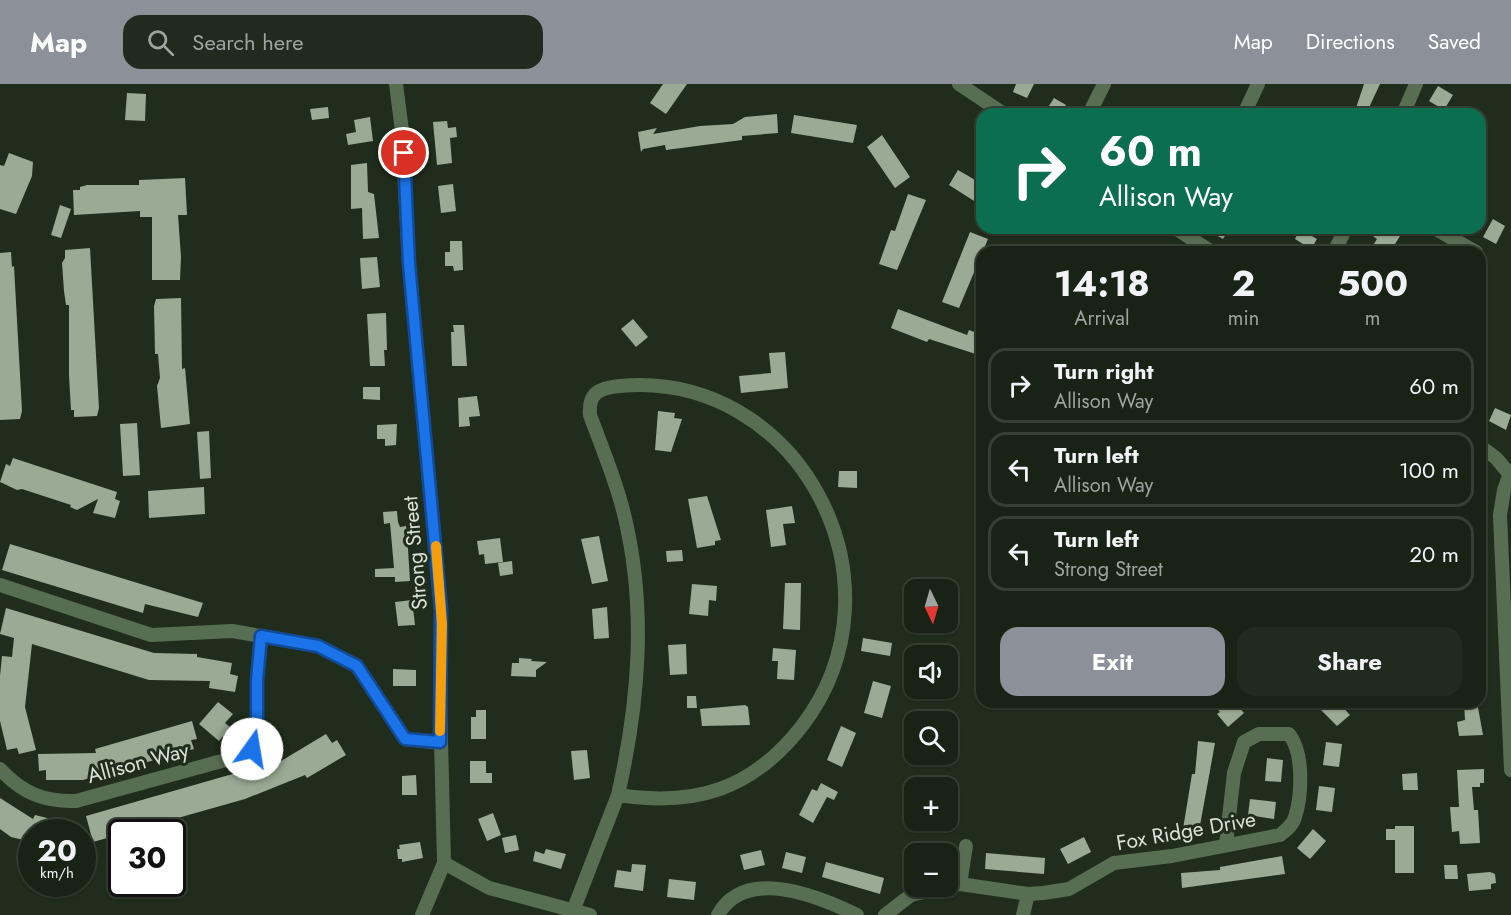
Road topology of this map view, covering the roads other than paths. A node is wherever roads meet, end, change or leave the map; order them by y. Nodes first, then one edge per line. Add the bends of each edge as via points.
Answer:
1 (396, 84) edge
2 (960, 84) edge
3 (1104, 84) edge
4 (1258, 84) edge
5 (1416, 84) edge
6 (995, 108) edge
7 (1092, 108) edge
8 (1247, 108) edge
9 (1405, 108) edge
10 (1187, 234) edge
11 (1444, 234) edge
12 (1204, 246) edge
13 (1465, 246) edge
14 (1486, 451) edge
15 (1511, 474) edge
16 (0, 585) edge
17 (261, 636) junction
18 (440, 742) junction
19 (0, 769) edge
20 (1511, 770) edge
21 (618, 795) junction
22 (1226, 844) junction
23 (966, 846) dead end
24 (444, 863) junction
25 (960, 884) junction
26 (1028, 894) junction
27 (565, 911) edge
28 (422, 915) edge
29 (590, 915) edge
30 (718, 915) edge
31 (857, 915) edge
32 (885, 915) edge
33 (1023, 915) edge

1 - 18 street, Strong Street via 409,273 441,610
2 - 6 street
3 - 7 street
4 - 8 street
5 - 9 street
10 - 12 street
11 - 13 street
14 - 15 street
15 - 20 street via 1500,515
16 - 17 street via 151,635 231,631
17 - 18 street via 318,646 357,666 405,739
17 - 19 street, Allison Way via 257,738 252,749 240,756 76,801 54,801 29,794
18 - 24 street, Strong Street
21 - 21 street via 666,800 710,793 731,786 767,764 794,736 821,697 845,621 839,542 826,508 800,464 764,431 728,408 663,386 603,388 593,394 589,403 625,516 636,593 636,689 630,743
21 - 27 street
22 - 22 street, Fox Ridge Drive via 1239,757 1245,742 1259,734 1289,734 1297,744 1301,764 1295,817 1290,827 1280,836
22 - 26 street, Fox Ridge Drive via 1114,863 1069,889
23 - 25 street
24 - 27 street via 489,888
24 - 28 street
25 - 26 street, Fox Ridge Drive
25 - 32 street, Fox Ridge Drive via 911,895
26 - 33 street
27 - 29 street
30 - 31 street via 732,896 765,888 830,902

